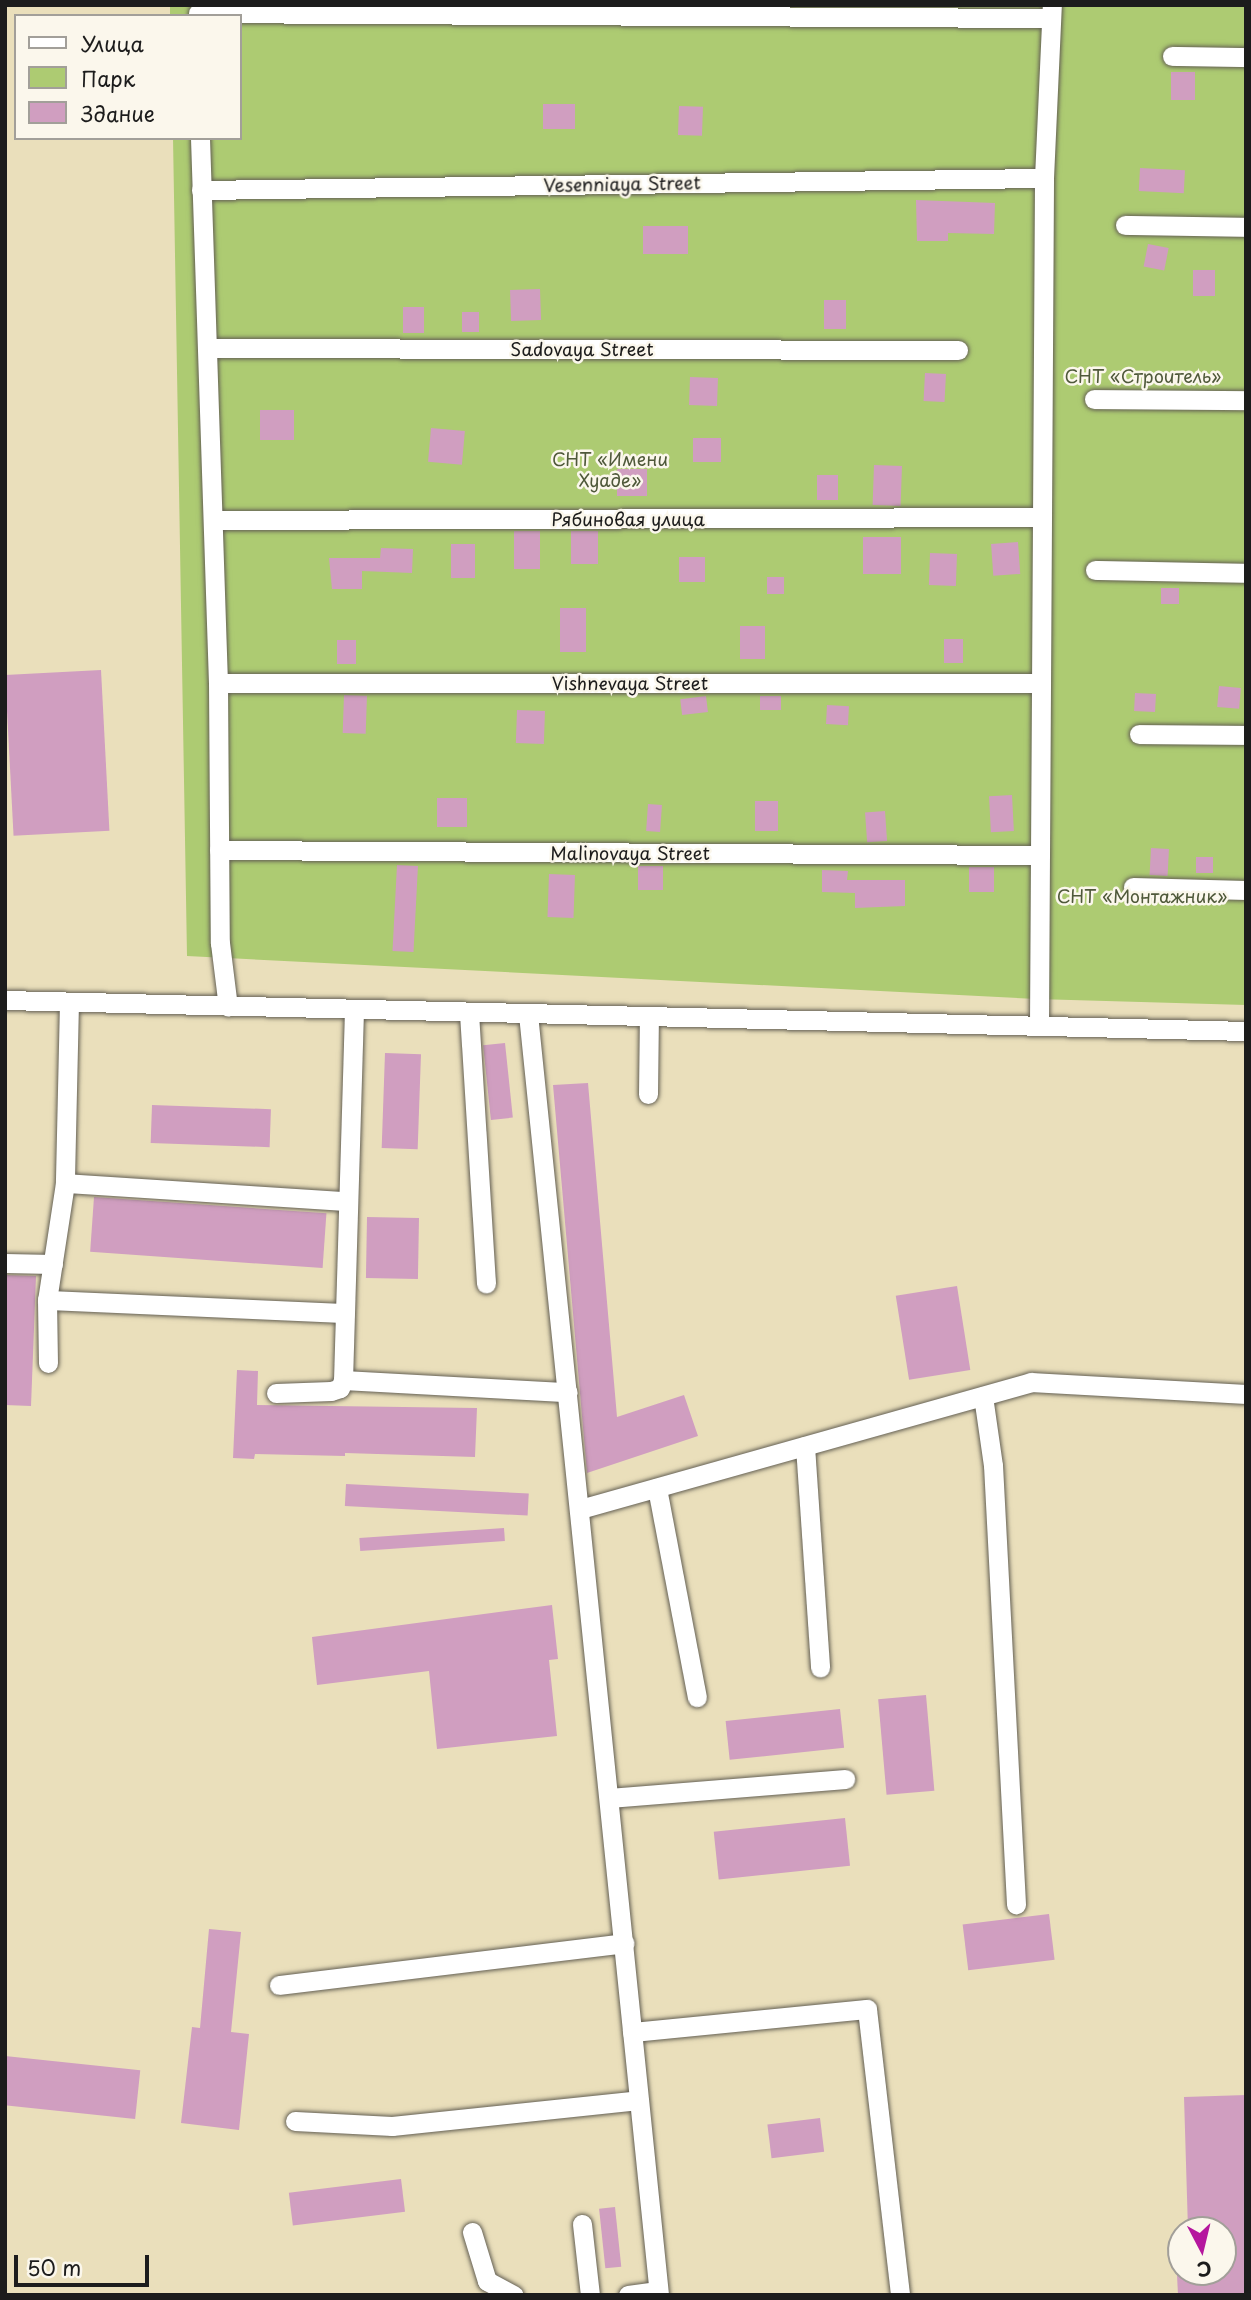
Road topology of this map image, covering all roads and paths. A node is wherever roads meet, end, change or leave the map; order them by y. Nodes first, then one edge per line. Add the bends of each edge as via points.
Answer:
1 (198, 11) edge
2 (1052, 12) edge
3 (1172, 56) dead end
4 (1246, 57) edge
5 (200, 140) edge
6 (1044, 178) junction
7 (201, 190) junction
8 (1125, 225) dead end
9 (1246, 228) edge
10 (207, 348) junction
11 (958, 349) dead end
12 (1094, 399) dead end
13 (1246, 400) edge
14 (1042, 517) junction
15 (213, 520) junction
16 (1095, 570) dead end
17 (1246, 573) edge
18 (218, 683) junction
19 (1041, 683) junction
20 (1139, 734) dead end
21 (1246, 735) edge
22 (219, 850) junction
23 (1040, 855) junction
24 (1133, 887) dead end
25 (1246, 890) edge
26 (5, 1000) edge
27 (69, 1002) junction
28 (228, 1007) junction
29 (354, 1010) junction
30 (469, 1013) junction
31 (528, 1014) junction
32 (649, 1016) junction
33 (1039, 1025) junction
34 (1246, 1031) edge
35 (648, 1094) dead end
36 (65, 1184) junction
37 (347, 1201) junction
38 (5, 1263) edge
39 (52, 1264) junction
40 (486, 1283) dead end
41 (47, 1300) junction
42 (345, 1313) junction
43 (48, 1363) dead end
44 (343, 1380) junction
45 (276, 1392) dead end
46 (568, 1392) junction
47 (983, 1395) junction
48 (1246, 1395) edge
49 (805, 1446) junction
50 (657, 1488) junction
51 (580, 1509) junction
52 (820, 1667) dead end
53 (697, 1698) dead end
54 (845, 1779) dead end
55 (609, 1798) junction
56 (1016, 1904) dead end
57 (624, 1943) junction
58 (279, 1985) dead end
59 (632, 2032) junction
60 (639, 2100) junction
61 (295, 2121) dead end
62 (582, 2224) dead end
63 (472, 2232) dead end
64 (658, 2293) edge
65 (635, 2294) edge
66 (513, 2295) edge
67 (590, 2295) edge
68 (628, 2295) edge
69 (900, 2295) edge

1 - 2 street
2 - 6 street
3 - 4 street
5 - 7 street
6 - 7 street, Vesenniaya Street
6 - 14 street
7 - 10 street
8 - 9 street
10 - 11 street, Sadovaya Street
10 - 15 street
12 - 13 street
14 - 15 street, Рябиновая улица
14 - 19 street
15 - 18 street
16 - 17 street
18 - 19 street, Vishnevaya Street
18 - 22 street
19 - 23 street
20 - 21 street
22 - 23 street, Malinovaya Street
22 - 28 street via 220,943
23 - 33 street
24 - 25 street
26 - 27 street
27 - 28 street
27 - 36 street
28 - 29 street
29 - 30 street
29 - 37 street
30 - 31 street
30 - 40 street
31 - 32 street
31 - 46 street
32 - 33 street
32 - 35 street
33 - 34 street
36 - 37 street
36 - 39 street
37 - 42 street
38 - 39 street
39 - 41 street
41 - 42 street
41 - 43 street
42 - 44 street
44 - 45 street via 340,1388 331,1391
44 - 46 street
46 - 51 street
47 - 48 street via 1031,1382
47 - 49 street
47 - 56 street via 993,1465
49 - 50 street
49 - 52 street
50 - 51 street
50 - 53 street
51 - 55 street
54 - 55 street
55 - 57 street
57 - 58 street
57 - 59 street
59 - 60 street
59 - 69 street via 867,2009
60 - 61 street via 392,2126
60 - 64 street
62 - 67 street
63 - 66 street via 487,2281
64 - 65 street
65 - 68 street

